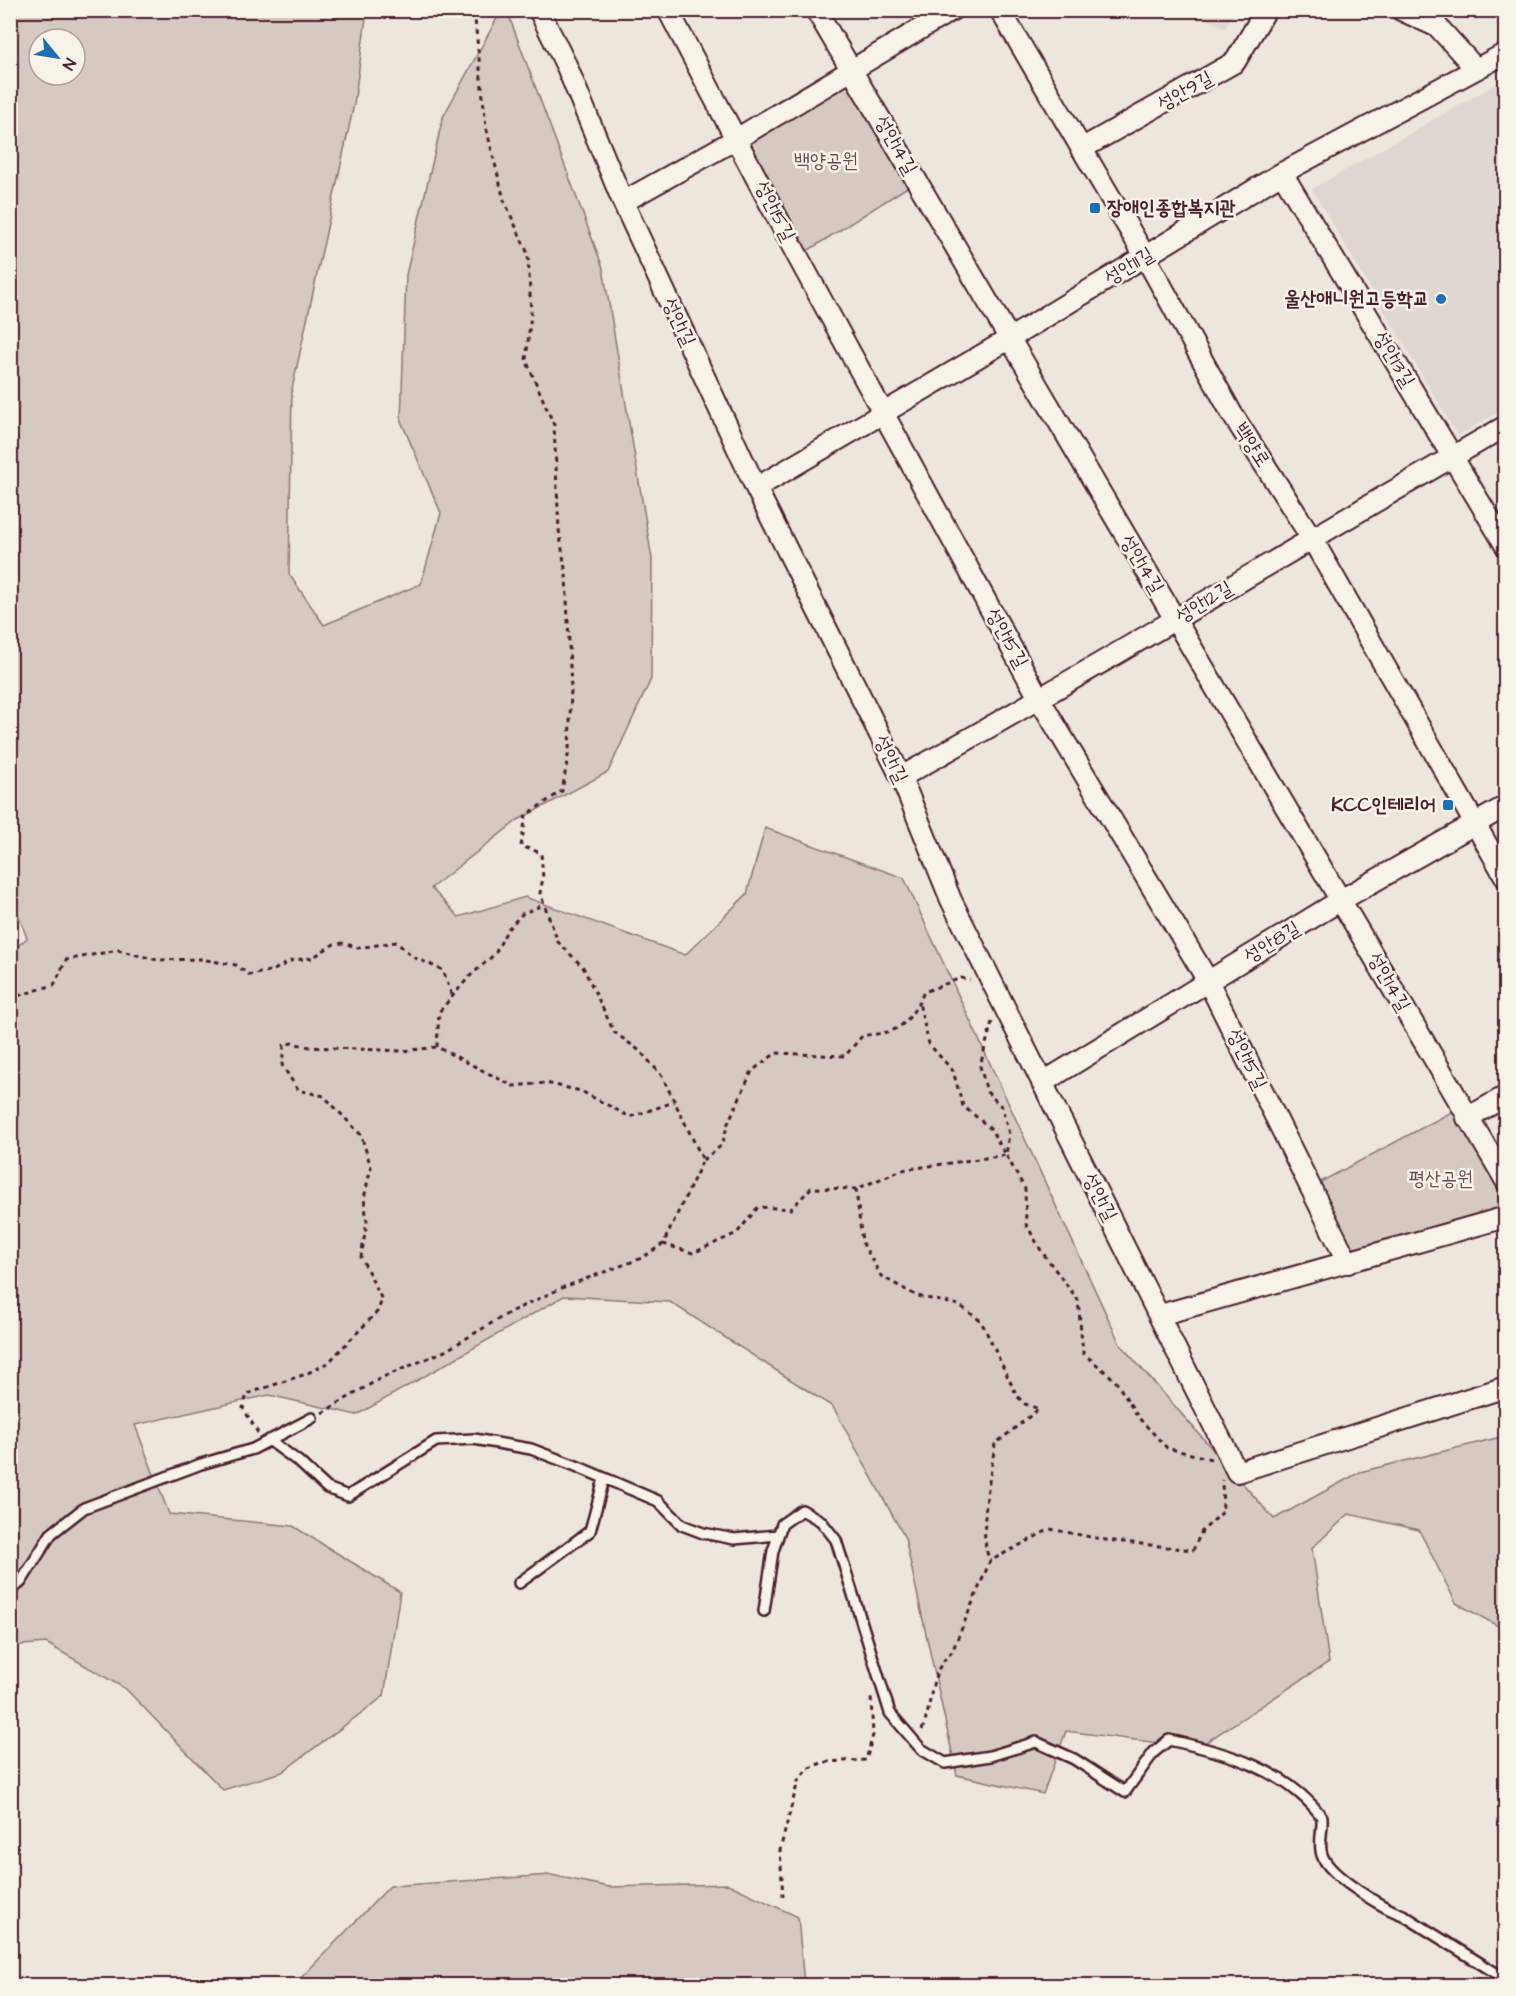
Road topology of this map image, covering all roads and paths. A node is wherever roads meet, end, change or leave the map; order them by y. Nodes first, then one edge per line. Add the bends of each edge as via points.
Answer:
1 (474, 10) edge
2 (539, 10) edge
3 (668, 10) edge
4 (816, 10) edge
5 (952, 10) edge
6 (1000, 10) edge
7 (1266, 10) edge
8 (1401, 10) edge
9 (1506, 53) edge
10 (851, 68) junction
11 (1476, 69) junction
12 (738, 138) junction
13 (1081, 148) junction
14 (1282, 173) junction
15 (623, 202) junction
16 (1145, 256) junction
17 (1009, 339) junction
18 (884, 412) junction
19 (1506, 426) edge
20 (1453, 456) junction
21 (756, 488) junction
22 (1311, 537) junction
23 (1506, 546) edge
24 (1175, 620) junction
25 (1040, 700) junction
26 (901, 777) junction
27 (1506, 806) edge
28 (1473, 824) junction
29 (1506, 878) edge
30 (1341, 900) junction
31 (545, 904) junction
32 (1208, 981) junction
33 (993, 983) junction
34 (452, 996) junction
35 (10, 998) edge
36 (919, 1003) junction
37 (990, 1012) dead end
38 (437, 1047) junction
39 (1042, 1083) junction
40 (1506, 1096) edge
41 (674, 1102) junction
42 (1467, 1118) junction
43 (1006, 1155) junction
44 (703, 1160) junction
45 (1506, 1181) edge
46 (856, 1189) junction
47 (1506, 1217) edge
48 (663, 1244) junction
49 (1348, 1263) junction
50 (1160, 1315) junction
51 (1506, 1387) edge
52 (312, 1418) joint
53 (267, 1441) junction
54 (1227, 1457) junction
55 (604, 1479) junction
56 (778, 1534) junction
57 (990, 1561) junction
58 (519, 1583) dead end
59 (10, 1591) edge
60 (764, 1611) dead end
61 (869, 1688) dead end
62 (913, 1740) junction
63 (783, 1897) dead end
64 (1506, 1976) edge

1 - 31 path via 486,127 504,200 528,254 531,314 526,360 554,425 559,530 566,575 571,689 569,750 562,791 526,815 521,846 541,853 540,892
2 - 15 street, 성안1길
3 - 12 street, 성안15길
4 - 10 street, 성안14길
5 - 10 street
6 - 13 street, 백양로
7 - 13 street, 성안9길 via 1235,62
8 - 11 street via 1438,27
9 - 11 street, 성안11길
10 - 12 street
10 - 17 street, 성안14길
11 - 14 street, 성안11길
12 - 15 street
12 - 18 street, 성안15길 via 798,257
13 - 16 street, 백양로
14 - 16 street, 성안11길
14 - 20 street, 성안13길
15 - 21 street, 성안1길
16 - 17 street, 성안11길
16 - 22 street, 백양로 via 1232,414
17 - 18 street, 성안11길
17 - 24 street, 성안14길
18 - 21 street, 성안11길
18 - 25 street, 성안15길
19 - 20 street, 성안12길
20 - 22 street, 성안12길
20 - 23 street, 성안13길
21 - 26 street, 성안1길
22 - 24 street, 성안12길
22 - 28 street, 백양로
24 - 25 street, 성안12길
24 - 30 street, 성안14길
25 - 26 street, 성안12길
25 - 32 street, 성안15길
26 - 33 street, 성안1길 via 951,900
27 - 28 street, 성안8길
28 - 29 street, 백양로
28 - 30 street, 성안8길
30 - 32 street, 성안8길
30 - 42 street, 성안14길
31 - 34 path via 522,914 486,964
31 - 41 path via 558,942 583,967 614,1032 640,1051 662,1076
32 - 39 street, 성안8길
32 - 49 street, 성안15길
33 - 36 path via 961,978 924,992
33 - 39 street, 성안1길
34 - 35 path via 443,970 413,957 396,942 358,948 334,944 312,958 293,960 249,975 236,965 200,959 157,960 118,950 66,960 54,985
34 - 38 path via 439,1012
36 - 43 path via 929,1044 953,1071 963,1106 990,1128
36 - 44 path via 910,1020 886,1034 863,1035 845,1056 776,1053 752,1071 722,1145
37 - 43 path via 992,1023 980,1066 987,1092 1002,1107 1009,1134
38 - 41 path via 513,1086 546,1083 581,1090 630,1116
38 - 53 path via 403,1051 284,1045 282,1065 298,1090 324,1096 361,1136 371,1167 364,1198 368,1222 361,1257 382,1300 377,1312 329,1362 247,1394 243,1408
39 - 50 street, 성안1길
40 - 42 street
41 - 44 path
42 - 45 street, 성안14길
43 - 46 path via 902,1170
43 - 54 path via 1025,1189 1026,1224 1078,1300 1083,1353 1115,1380 1138,1417 1167,1448 1208,1460
44 - 48 path
46 - 48 path via 811,1188 791,1209 758,1207 737,1233 693,1253
46 - 57 path via 862,1242 881,1276 916,1296 959,1305 981,1321 1017,1396 1039,1409 995,1444 986,1525 986,1553
47 - 49 street
48 - 52 path via 642,1258 512,1311 445,1351 381,1378
49 - 50 street
50 - 54 street, 성안1길
51 - 54 street via 1237,1472
52 - 53 lane
53 - 55 lane via 299,1462 327,1488 348,1496 436,1441 474,1439 531,1449
53 - 59 lane via 84,1508 51,1534 21,1581
54 - 57 path via 1221,1489 1223,1512 1202,1531 1193,1550 1050,1529
55 - 56 lane via 657,1501 682,1525 703,1533 734,1539
55 - 58 lane via 591,1531
56 - 60 lane
56 - 62 lane via 782,1524 802,1510 821,1521 836,1540 890,1713
57 - 62 path via 952,1652 942,1661 929,1691 928,1717
61 - 63 path via 873,1736 866,1760 824,1762 807,1769 798,1781 780,1850
62 - 64 lane via 945,1763 990,1756 1036,1742 1074,1759 1125,1792 1154,1752 1169,1740 1239,1759 1276,1776 1315,1808 1322,1817 1322,1858 1340,1876 1387,1910 1403,1915

